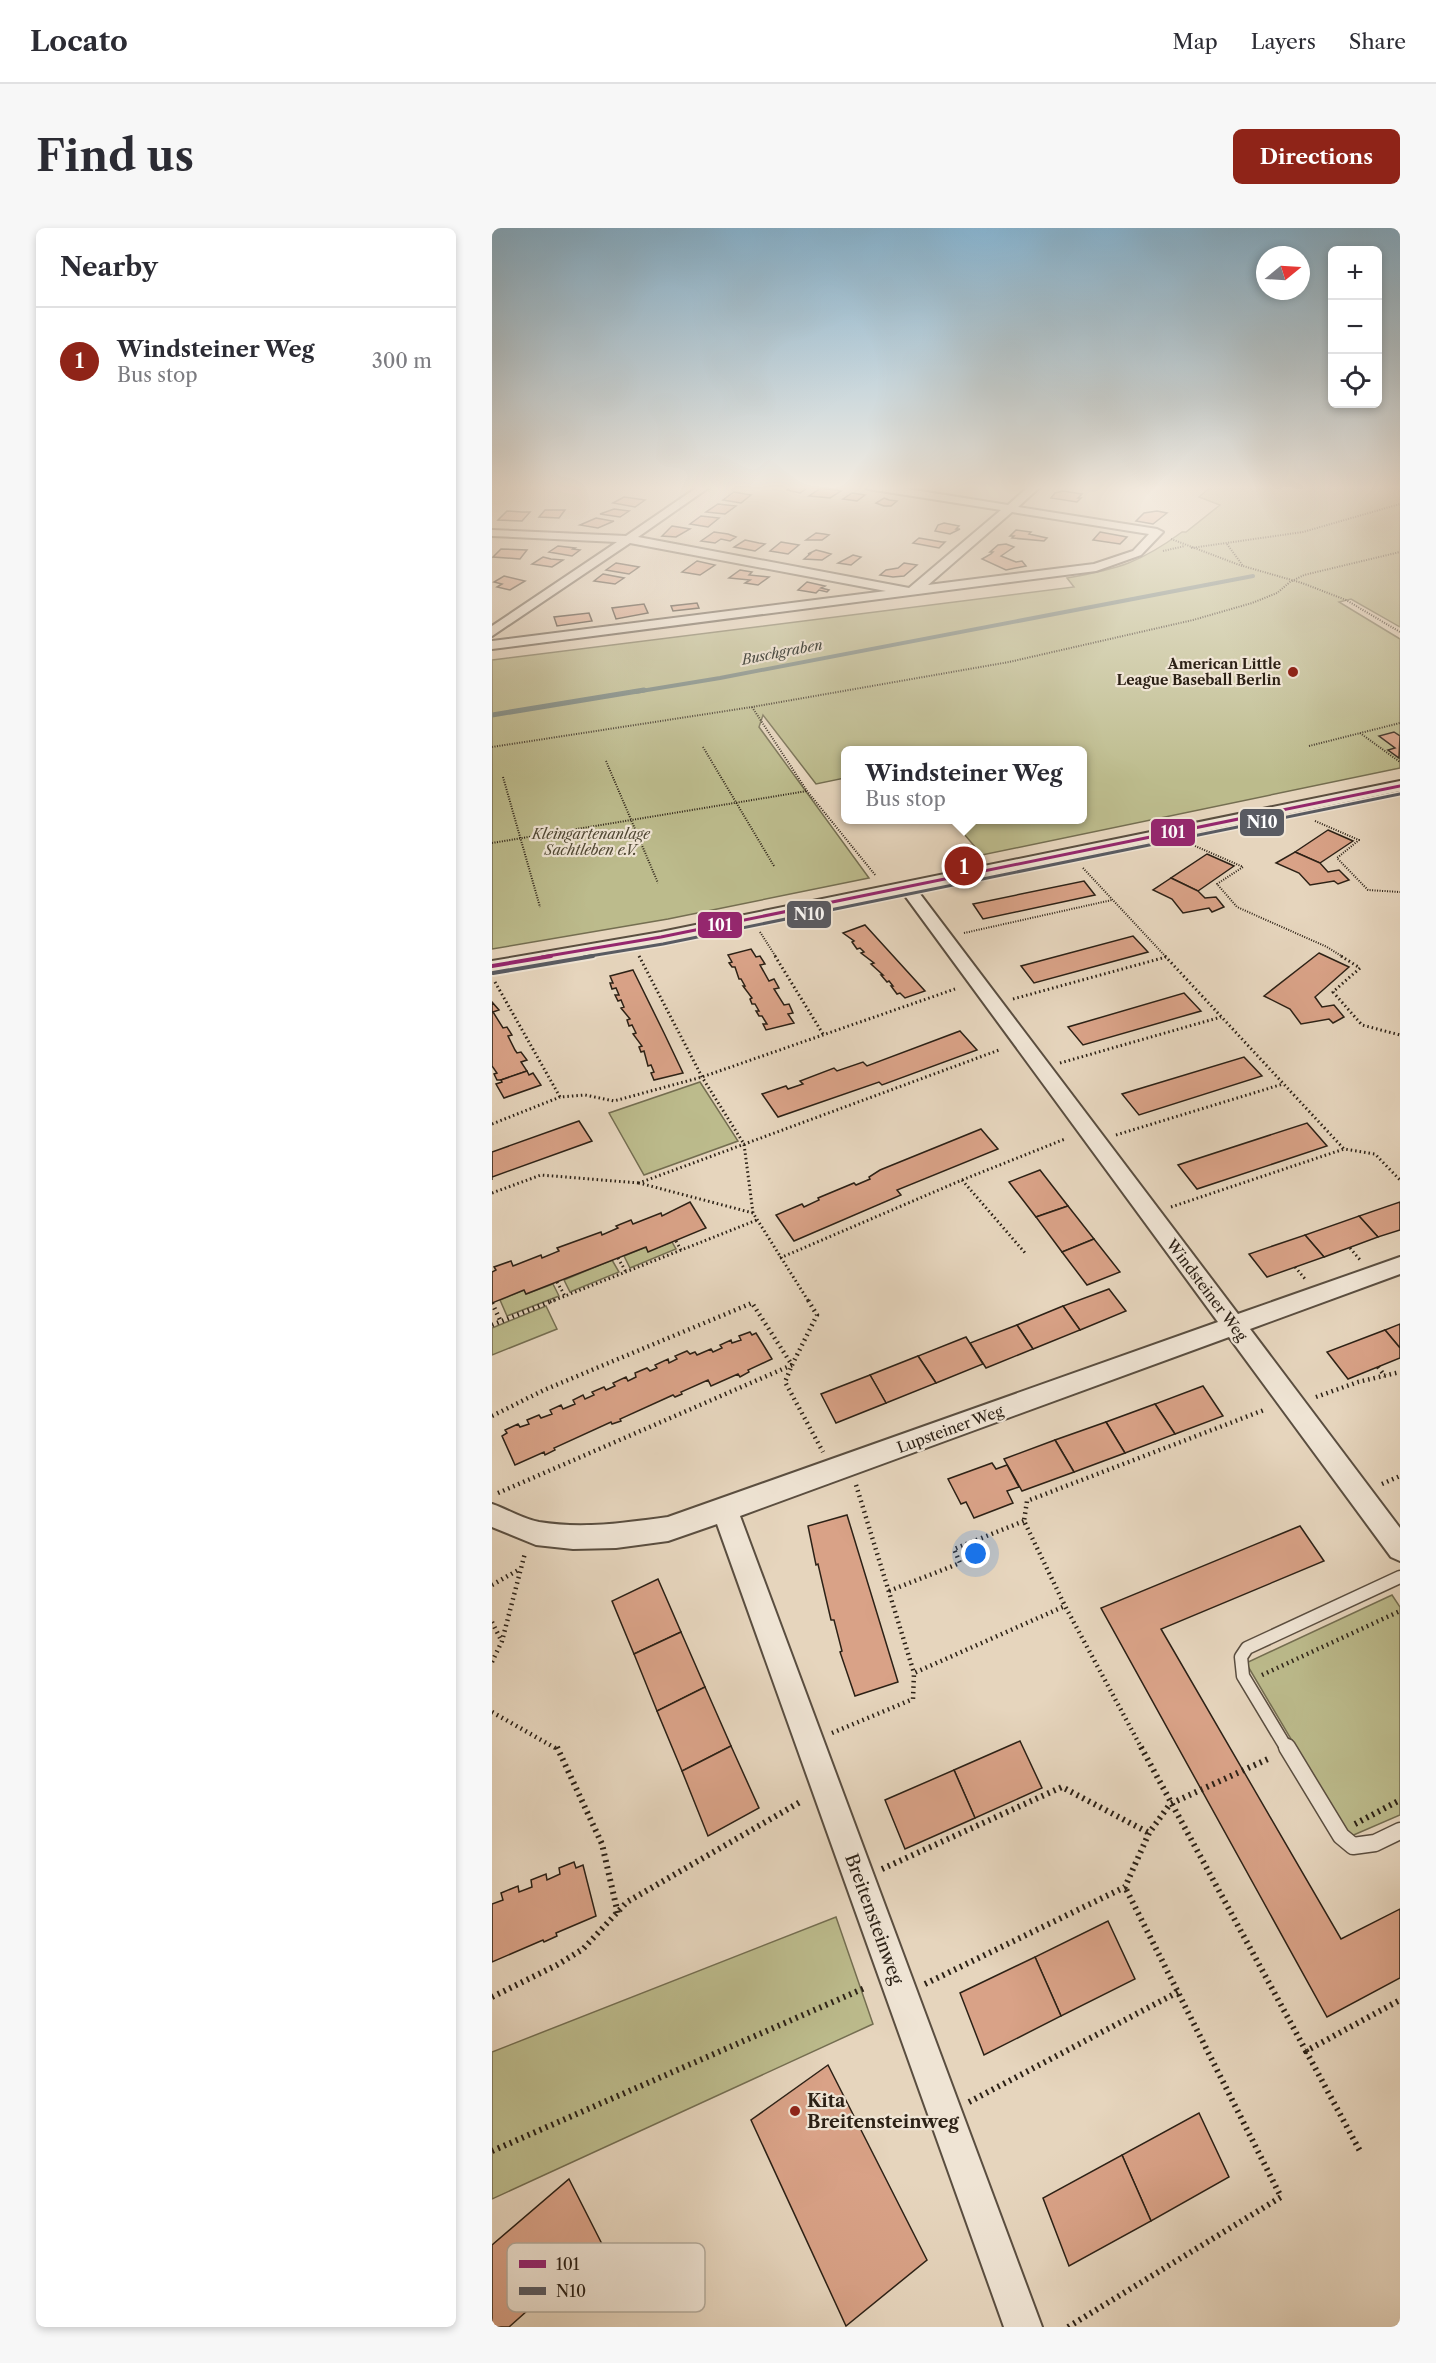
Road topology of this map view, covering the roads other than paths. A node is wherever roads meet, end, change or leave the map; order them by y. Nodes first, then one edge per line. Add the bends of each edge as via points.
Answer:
1 (562, 584) edge
2 (870, 584) edge
3 (922, 584) edge
4 (972, 584) edge
5 (913, 592) junction
6 (492, 632) edge
7 (492, 645) edge
8 (1400, 786) edge
9 (907, 887) junction
10 (493, 972) edge
11 (1400, 1265) edge
12 (1233, 1326) junction
13 (495, 1504) edge
14 (725, 1510) junction
15 (1400, 1549) edge
16 (1400, 1577) edge
17 (1400, 1831) edge
18 (1023, 2327) edge

1 - 6 street
2 - 5 street
3 - 5 street
4 - 5 street
5 - 7 street
8 - 9 street
9 - 10 street
9 - 12 street, Windsteiner Weg
11 - 12 street, Lupsteiner Weg
12 - 14 street, Lupsteiner Weg
12 - 15 street, Windsteiner Weg
13 - 14 street, Lupsteiner Weg via 536,1533 573,1537 668,1529
14 - 18 street, Breitensteinweg
16 - 17 lane via 1247,1648 1241,1657 1243,1676 1341,1836 1353,1846 1375,1843

